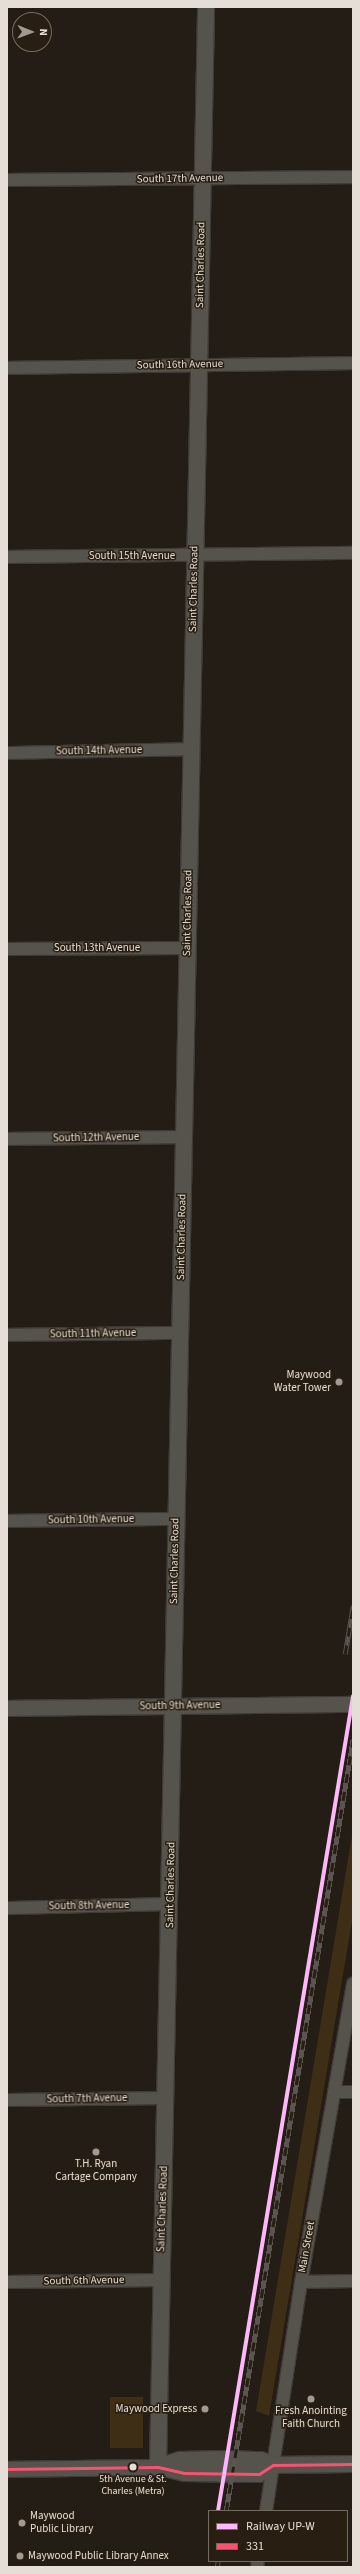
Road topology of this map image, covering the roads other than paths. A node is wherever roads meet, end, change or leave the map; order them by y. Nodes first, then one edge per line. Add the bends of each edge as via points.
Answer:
1 (206, 7) edge
2 (353, 177) edge
3 (202, 178) junction
4 (7, 180) edge
5 (353, 363) edge
6 (199, 365) junction
7 (7, 368) edge
8 (353, 553) edge
9 (195, 556) junction
10 (7, 557) edge
11 (191, 749) junction
12 (7, 752) edge
13 (187, 948) junction
14 (7, 949) edge
15 (184, 1137) junction
16 (7, 1139) edge
17 (180, 1333) junction
18 (7, 1335) edge
19 (176, 1519) junction
20 (7, 1521) edge
21 (353, 1704) edge
22 (174, 1706) junction
23 (7, 1708) edge
24 (171, 1904) junction
25 (7, 1908) edge
26 (353, 1984) edge
27 (334, 2092) junction
28 (353, 2092) edge
29 (166, 2098) junction
30 (7, 2100) edge
31 (162, 2280) junction
32 (353, 2281) edge
33 (7, 2282) edge
34 (301, 2282) junction
35 (353, 2464) edge
36 (274, 2465) junction
37 (158, 2467) junction
38 (7, 2469) edge
39 (266, 2510) edge

1 - 3 main road, Saint Charles Road
2 - 3 street, South 17th Avenue
3 - 4 street, South 17th Avenue
3 - 6 main road, Saint Charles Road
5 - 6 street, South 16th Avenue
6 - 7 street, South 16th Avenue
6 - 9 main road, Saint Charles Road
8 - 9 street, South 15th Avenue
9 - 10 street, South 15th Avenue
9 - 11 main road, Saint Charles Road
11 - 12 street, South 14th Avenue
11 - 13 main road, Saint Charles Road
13 - 14 street, South 13th Avenue
13 - 15 main road, Saint Charles Road
15 - 16 street, South 12th Avenue
15 - 17 main road, Saint Charles Road
17 - 18 street, South 11th Avenue
17 - 19 main road, Saint Charles Road
19 - 20 street, South 10th Avenue
19 - 22 main road, Saint Charles Road
21 - 22 street, South 9th Avenue
22 - 23 street, South 9th Avenue
22 - 24 main road, Saint Charles Road
24 - 25 street, South 8th Avenue
24 - 29 main road, Saint Charles Road
26 - 27 street, Main Street
27 - 28 street
27 - 34 street, Main Street
29 - 30 street, South 7th Avenue
29 - 31 main road, Saint Charles Road
31 - 33 street, South 6th Avenue
31 - 37 main road, Saint Charles Road
32 - 34 street
34 - 36 street, Main Street
35 - 36 main road
36 - 37 main road via 259,2474 234,2466 184,2473
36 - 39 street, Main Street
37 - 38 street

